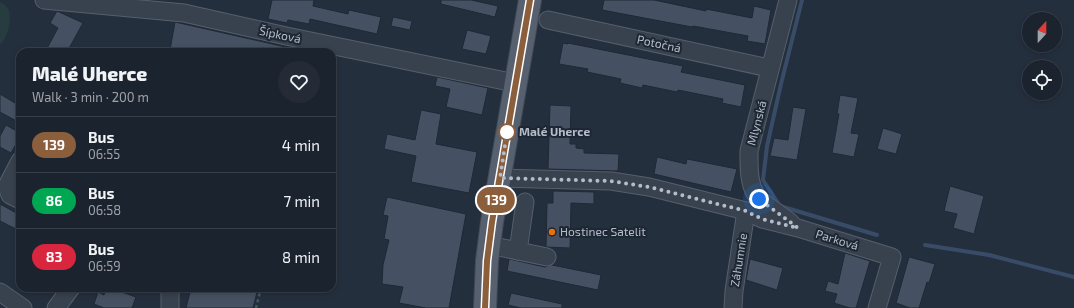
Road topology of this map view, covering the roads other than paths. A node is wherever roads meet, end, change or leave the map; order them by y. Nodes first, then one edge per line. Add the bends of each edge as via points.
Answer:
1 (44, 0) edge
2 (530, 0) edge
3 (788, 0) edge
4 (548, 20) dead end
5 (770, 68) junction
6 (515, 83) junction
7 (16, 169) edge
8 (500, 178) junction
9 (16, 198) edge
10 (525, 202) dead end
11 (746, 211) junction
12 (798, 228) junction
13 (489, 245) junction
14 (518, 251) junction
15 (547, 257) dead end
16 (67, 292) edge
17 (170, 292) edge
18 (0, 293) edge
19 (484, 304) edge
20 (1, 308) edge
21 (23, 308) edge
22 (56, 308) edge
23 (170, 308) edge
24 (733, 308) edge
25 (877, 308) edge

1 - 6 street, Šípková via 184,13
2 - 6 main road
3 - 5 street, Mlynská
4 - 5 street, Potočná
5 - 12 street, Mlynská via 749,151 749,171 759,199
6 - 8 main road
7 - 9 street via 7,186 10,195
8 - 11 street, Parková via 610,181 638,185
8 - 13 main road
10 - 14 street
11 - 12 street, Parková via 762,219
11 - 24 street, Záhumnie
12 - 25 street, Parková via 892,257
13 - 14 street
13 - 19 main road
14 - 15 street
16 - 22 street
17 - 23 street
18 - 20 street
18 - 21 street

